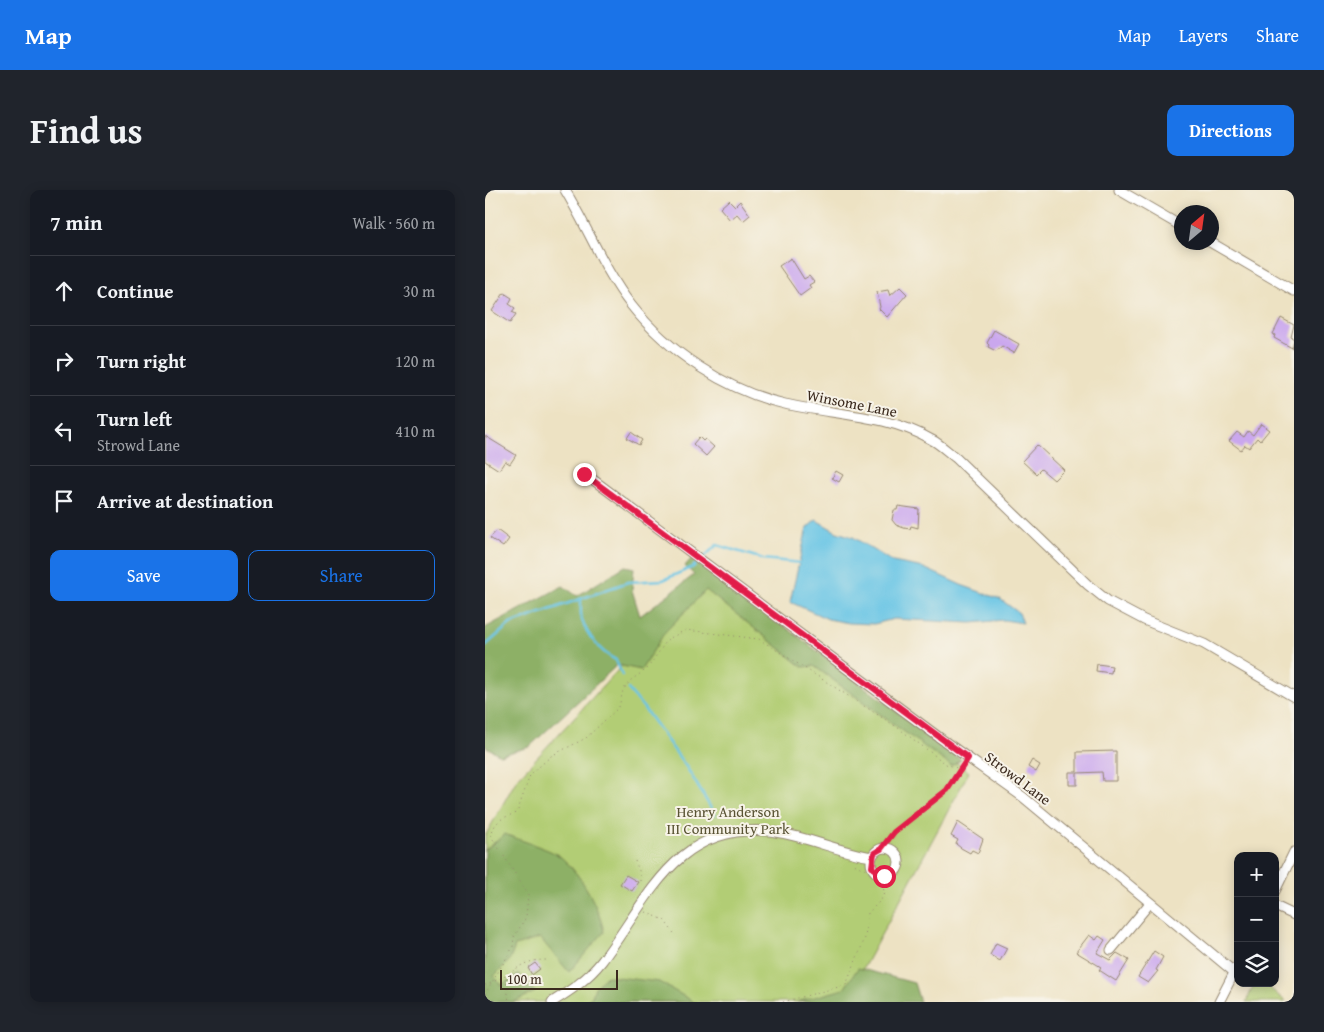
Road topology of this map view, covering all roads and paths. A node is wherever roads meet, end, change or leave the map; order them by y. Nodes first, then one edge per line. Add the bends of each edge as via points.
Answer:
1 (565, 190) edge
2 (1119, 190) edge
3 (1174, 222) edge
4 (1219, 247) edge
5 (1294, 291) edge
6 (584, 474) dead end
7 (1294, 697) edge
8 (968, 758) junction
9 (960, 769) junction
10 (881, 849) junction
11 (1294, 852) edge
12 (872, 857) junction
13 (635, 861) dead end
14 (854, 864) dead end
15 (1279, 883) edge
16 (641, 884) dead end
17 (1150, 903) junction
18 (1279, 908) edge
19 (643, 911) dead end
20 (1294, 915) edge
21 (675, 936) dead end
22 (1111, 950) dead end
23 (547, 960) dead end
24 (1234, 966) edge
25 (1234, 972) edge
26 (506, 977) junction
27 (493, 982) junction
28 (485, 985) edge
29 (485, 994) edge
30 (509, 1002) edge
31 (552, 1002) edge
32 (783, 1002) edge
33 (1219, 1002) edge

1 - 7 street, Winsome Lane via 611,275 632,305 657,332 695,363 751,394 785,404 895,424 932,440 956,458 1109,601 1144,620 1204,644
2 - 3 street
4 - 5 street
6 - 8 street, Strowd Lane
8 - 9 path
8 - 17 street, Strowd Lane via 1023,797
9 - 10 path via 947,790 894,832
9 - 27 path via 946,764 897,727 759,639 686,630 668,638 647,669 623,690 619,707 586,738 551,756 530,775 517,813 493,826 491,836 528,894 527,917
10 - 12 street
10 - 12 street via 891,849 897,856 898,865 893,873 884,876 878,873 872,867
11 - 15 street
12 - 31 street via 770,831 739,831 707,842 665,870 601,962 582,982
13 - 16 path
14 - 32 path via 883,883 884,893 868,913 865,938 846,985
17 - 22 street
17 - 24 street, Strowd Lane
18 - 20 street
19 - 21 path via 664,920
23 - 26 path via 530,960
25 - 33 street
26 - 27 path
26 - 30 path
27 - 28 path
27 - 29 path

